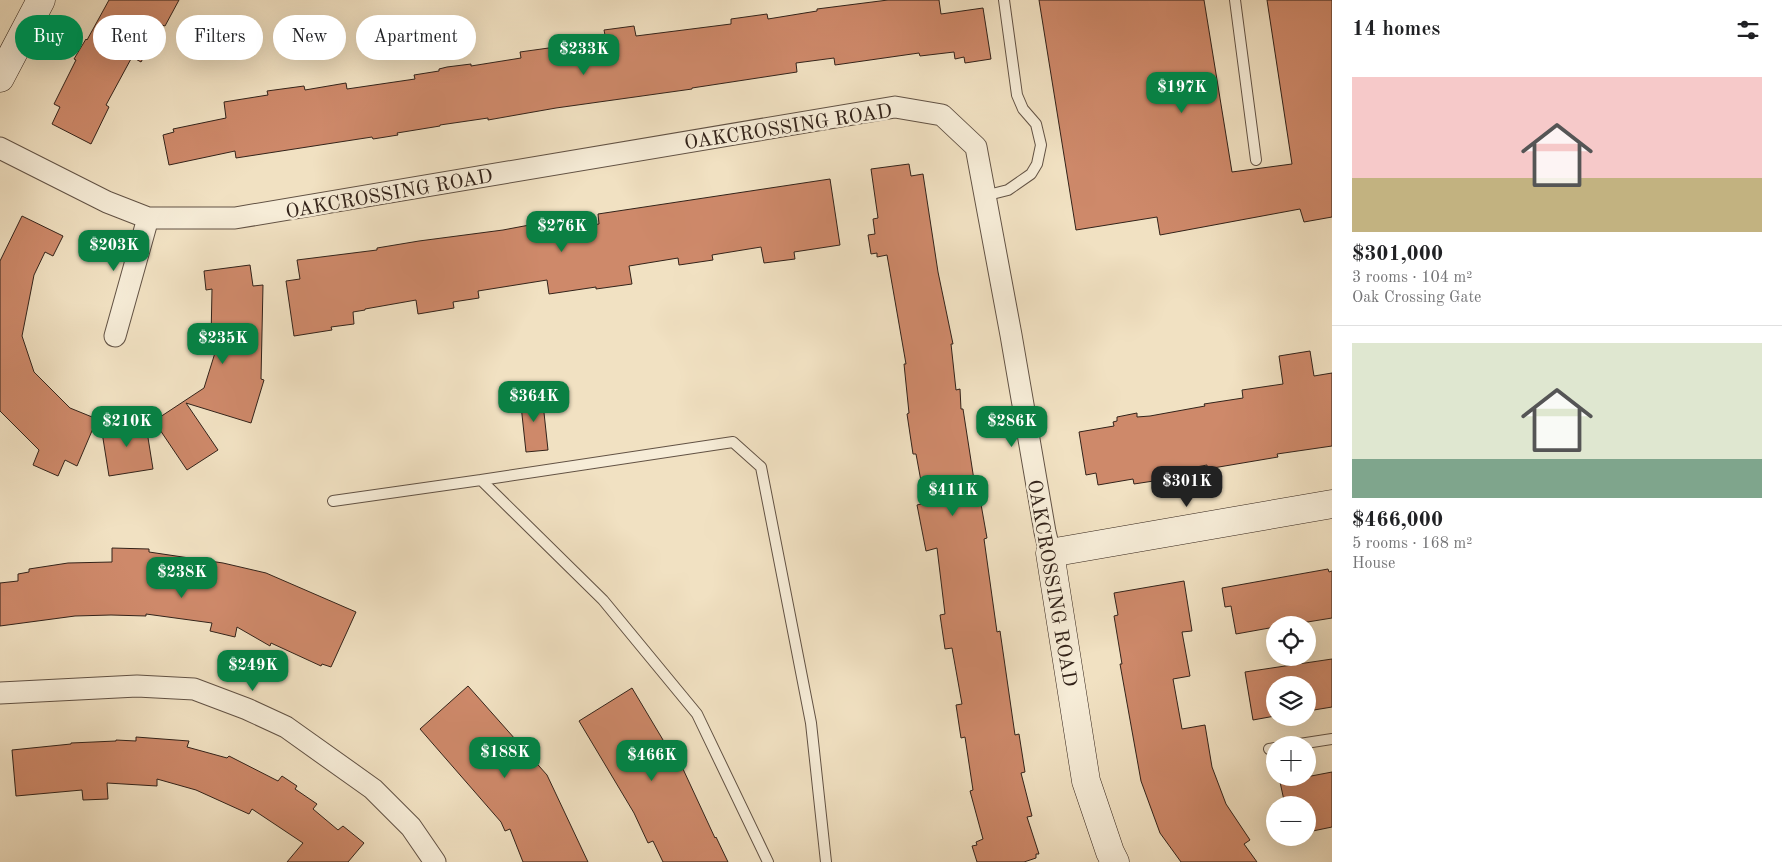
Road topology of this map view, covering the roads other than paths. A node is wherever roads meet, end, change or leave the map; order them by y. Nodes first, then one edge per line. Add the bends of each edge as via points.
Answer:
1 (41, 0) edge
2 (1004, 0) edge
3 (1235, 0) edge
4 (0, 78) edge
5 (0, 148) edge
6 (1256, 160) dead end
7 (984, 196) junction
8 (148, 218) junction
9 (115, 336) dead end
10 (481, 480) junction
11 (333, 501) dead end
12 (1332, 504) edge
13 (1050, 553) junction
14 (1, 694) edge
15 (1332, 739) edge
16 (1316, 741) edge
17 (435, 862) edge
18 (768, 862) edge
19 (826, 862) edge
20 (1115, 862) edge

1 - 4 street
2 - 7 lane via 1017,95 1023,109 1036,124 1042,145 1031,174 1008,190
3 - 6 lane
5 - 8 street, OAKCROSSING ROAD via 107,202
7 - 8 street, OAKCROSSING ROAD via 976,147 942,114 895,108 236,218
7 - 13 street, OAKCROSSING ROAD
8 - 9 street
10 - 11 lane
10 - 18 lane via 603,600 697,714
10 - 19 lane via 733,442 761,467 810,723
12 - 13 street
13 - 20 street, OAKCROSSING ROAD via 1086,781
14 - 17 street via 137,686 194,689 247,709 286,727 374,789 411,827
15 - 16 lane

